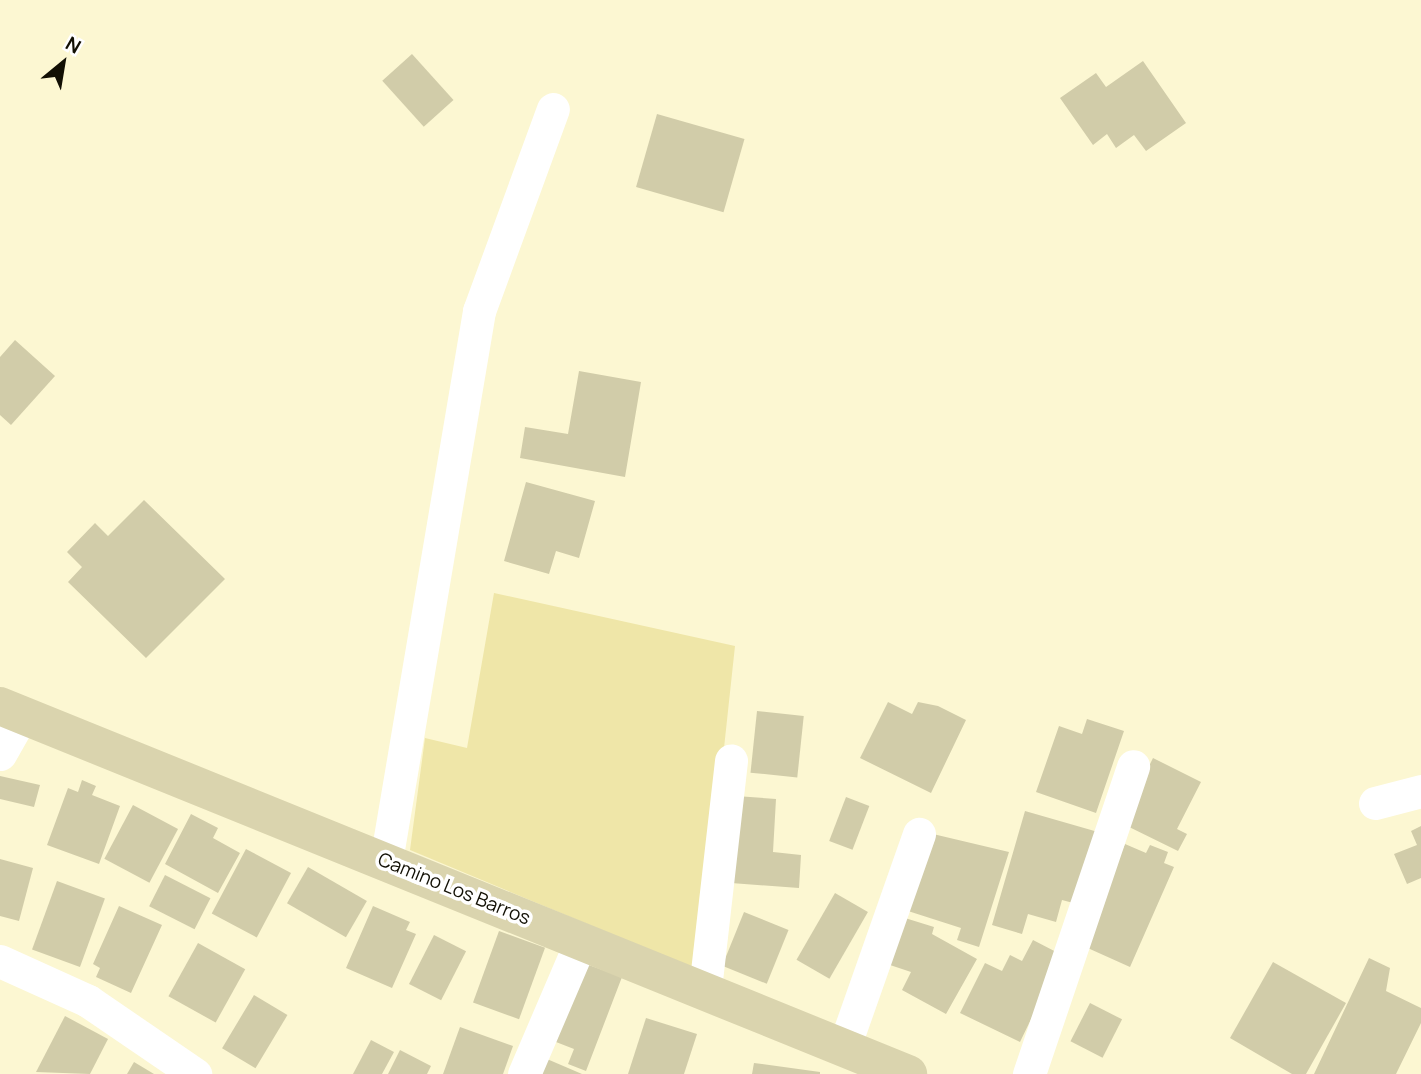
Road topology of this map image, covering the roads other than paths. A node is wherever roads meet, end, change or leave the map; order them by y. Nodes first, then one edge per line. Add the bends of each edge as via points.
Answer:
1 (552, 109) dead end
2 (10, 711) edge
3 (0, 754) edge
4 (730, 760) dead end
5 (1133, 766) dead end
6 (1421, 791) edge
7 (1375, 803) dead end
8 (919, 834) dead end
9 (386, 861) junction
10 (581, 941) junction
11 (0, 961) edge
12 (705, 989) junction
13 (844, 1047) junction
14 (195, 1074) edge
15 (524, 1074) edge
16 (908, 1074) edge
17 (1029, 1074) edge

1 - 9 street via 479,311
2 - 3 street
2 - 9 street, Camino Los Barros
4 - 12 street
5 - 17 street
6 - 7 street
8 - 13 street
9 - 10 street, Camino Los Barros
10 - 12 street, Camino Los Barros
10 - 15 street
11 - 14 street via 88,1001
12 - 13 street, Camino Los Barros
13 - 16 street, Camino Los Barros

